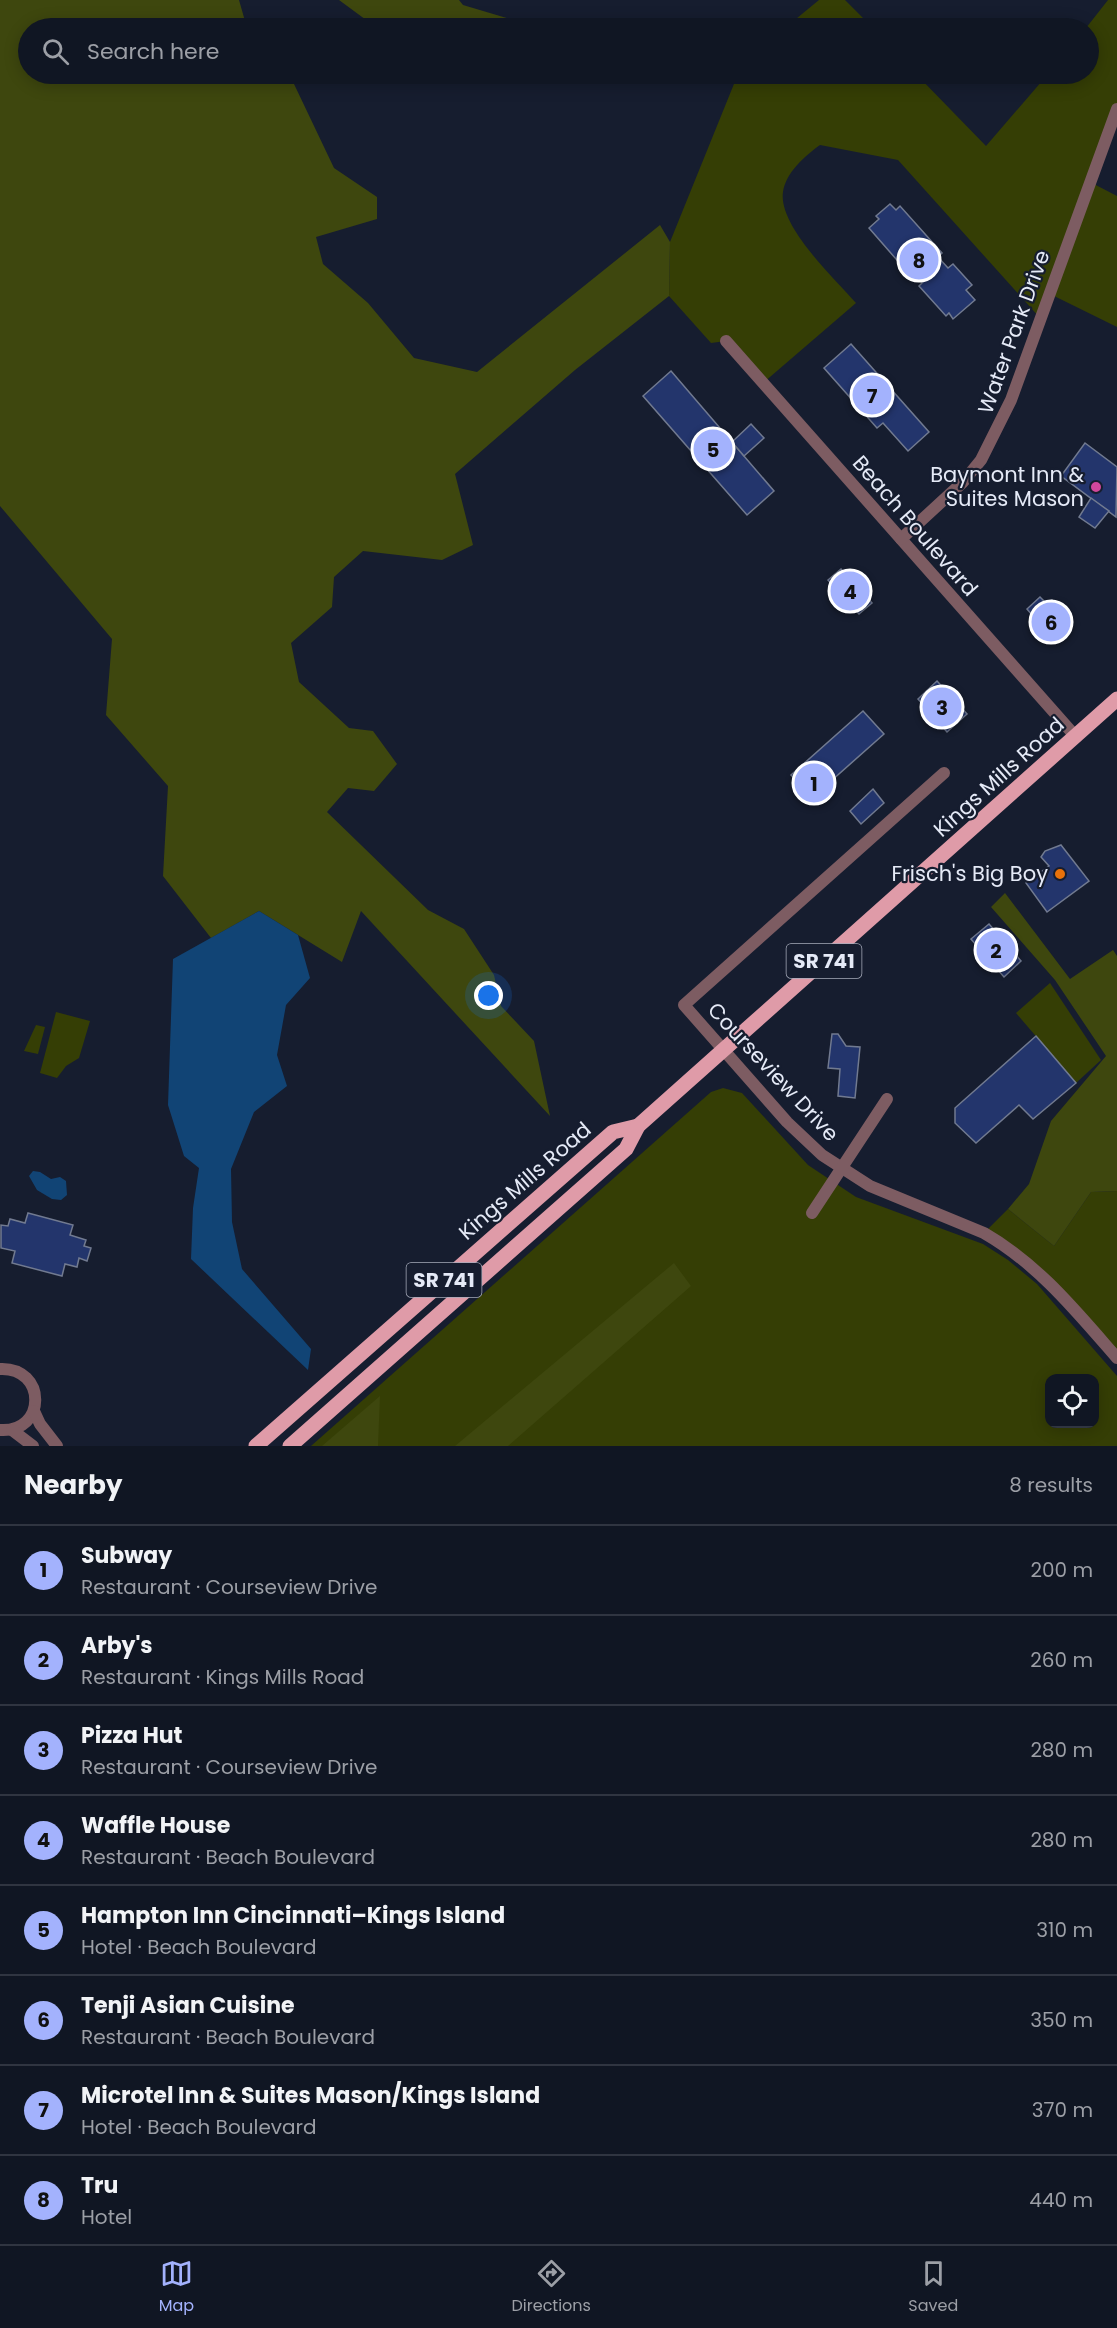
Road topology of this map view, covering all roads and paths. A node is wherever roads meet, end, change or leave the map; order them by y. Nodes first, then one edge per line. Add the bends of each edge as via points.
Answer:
1 (1117, 109) edge
2 (726, 341) dead end
3 (901, 539) junction
4 (1117, 699) edge
5 (1076, 737) junction
6 (944, 773) dead end
7 (724, 1050) junction
8 (887, 1100) dead end
9 (638, 1126) junction
10 (841, 1169) junction
11 (812, 1213) dead end
12 (1117, 1358) edge
13 (0, 1370) edge
14 (34, 1411) junction
15 (3, 1431) edge
16 (33, 1446) edge
17 (57, 1446) edge
18 (256, 1446) edge
19 (290, 1446) edge

1 - 3 street, Water Park Drive via 1011,400 991,444 963,482
2 - 3 street, Beach Boulevard
3 - 5 street, Beach Boulevard
4 - 5 main road, Kings Mills Road / SR 741
5 - 7 main road, Kings Mills Road / SR 741
6 - 7 street, Courseview Drive via 684,1005
7 - 9 main road, Kings Mills Road / SR 741
7 - 10 street, Courseview Drive via 794,1128
8 - 10 street
9 - 18 main road, Kings Mills Road / SR 741 via 613,1132
9 - 19 main road, Kings Mills Road / SR 741 via 626,1149
10 - 11 street
10 - 12 street, Courseview Drive via 870,1186 1001,1242 1053,1286
13 - 14 street via 18,1372 31,1384 36,1397
14 - 15 street via 29,1420
14 - 17 street
15 - 16 street

